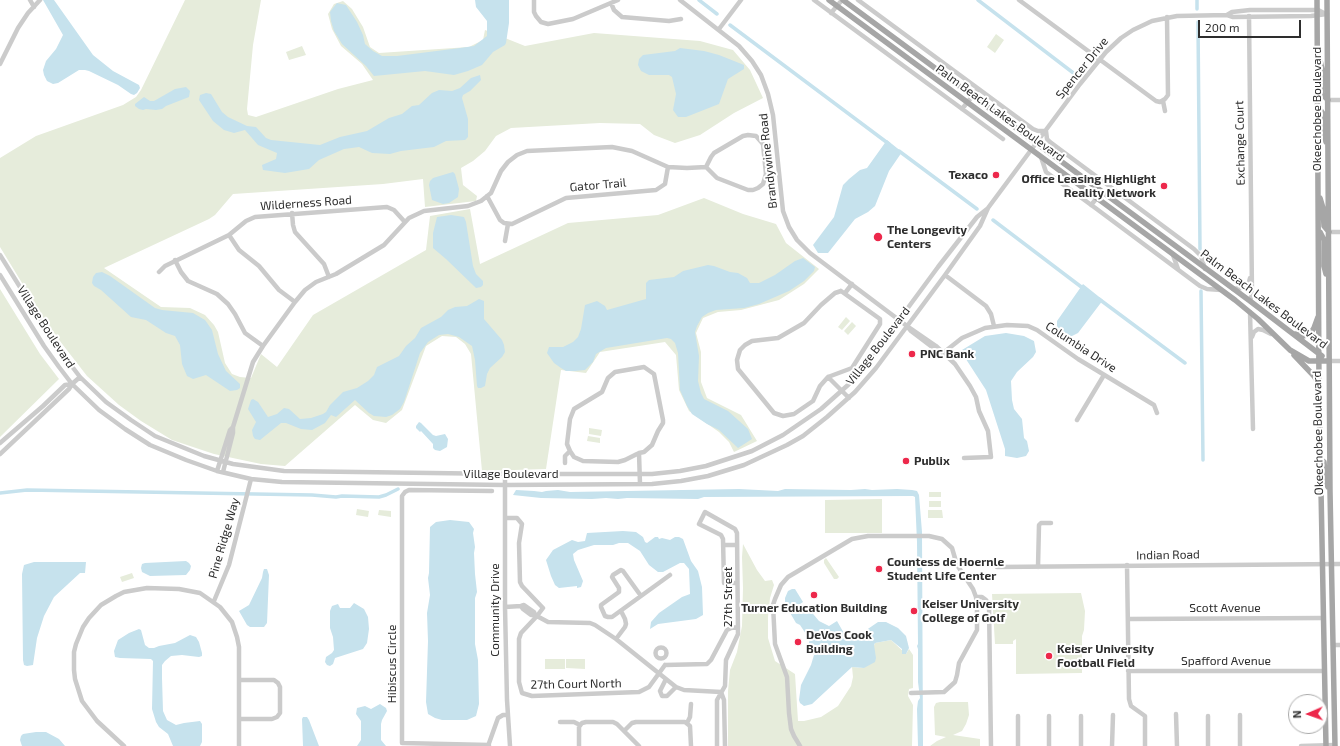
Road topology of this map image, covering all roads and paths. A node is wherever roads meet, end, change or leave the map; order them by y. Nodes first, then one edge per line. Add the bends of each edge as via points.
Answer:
1 (30, 0) edge
2 (40, 0) edge
3 (534, 0) edge
4 (618, 0) edge
5 (680, 0) edge
6 (740, 0) edge
7 (814, 0) edge
8 (829, 0) edge
9 (843, 0) edge
10 (858, 0) edge
11 (1019, 0) edge
12 (1317, 0) edge
13 (1327, 0) edge
14 (611, 3) junction
15 (837, 6) junction
16 (34, 7) junction
17 (1278, 10) junction
18 (831, 13) junction
19 (1318, 13) junction
20 (1327, 14) junction
21 (1228, 15) junction
22 (1249, 16) junction
23 (1270, 16) junction
24 (1167, 17) junction
25 (681, 19) dead end
26 (719, 29) junction
27 (913, 40) junction
28 (907, 48) junction
29 (1318, 52) junction
30 (902, 54) junction
31 (1100, 60) junction
32 (897, 61) junction
33 (0, 64) edge
34 (978, 89) junction
35 (972, 96) junction
36 (1328, 100) junction
37 (1340, 100) edge
38 (1161, 101) junction
39 (967, 102) junction
40 (1318, 107) junction
41 (962, 109) junction
42 (1165, 112) dead end
43 (1002, 128) junction
44 (1046, 131) junction
45 (994, 133) junction
46 (1002, 139) dead end
47 (1036, 144) junction
48 (1032, 150) junction
49 (1328, 154) junction
50 (1041, 157) junction
51 (1059, 160) junction
52 (1075, 161) junction
53 (668, 167) junction
54 (706, 167) junction
55 (1102, 192) junction
56 (1319, 194) junction
57 (487, 196) junction
58 (1097, 198) junction
59 (1091, 205) junction
60 (988, 208) junction
61 (292, 213) junction
62 (404, 222) junction
63 (508, 224) junction
64 (1319, 230) junction
65 (1329, 232) junction
66 (1340, 232) edge
67 (1172, 233) junction
68 (229, 235) junction
69 (1166, 240) junction
70 (505, 241) dead end
71 (1161, 246) junction
72 (0, 255) edge
73 (1173, 255) junction
74 (175, 260) junction
75 (1178, 269) junction
76 (1205, 269) junction
77 (1252, 270) junction
78 (159, 272) dead end
79 (0, 275) edge
80 (945, 275) junction
81 (329, 277) junction
82 (852, 284) junction
83 (1329, 284) junction
84 (1233, 289) junction
85 (1221, 290) junction
86 (845, 293) junction
87 (1235, 300) junction
88 (1250, 301) junction
89 (295, 302) junction
90 (1250, 312) junction
91 (1319, 313) junction
92 (899, 319) junction
93 (908, 326) junction
94 (994, 326) junction
95 (1294, 334) junction
96 (1276, 337) junction
97 (1251, 339) junction
98 (263, 346) junction
99 (1290, 350) junction
100 (943, 353) junction
101 (1319, 354) junction
102 (1319, 361) junction
103 (1329, 361) junction
104 (1340, 361) edge
105 (1104, 375) junction
106 (80, 377) junction
107 (828, 377) junction
108 (72, 384) junction
109 (1319, 387) junction
110 (842, 390) junction
111 (849, 398) junction
112 (1157, 413) dead end
113 (1077, 420) dead end
114 (233, 427) junction
115 (1253, 429) dead end
116 (0, 443) edge
117 (570, 451) junction
118 (639, 453) junction
119 (0, 454) edge
120 (964, 458) dead end
121 (1320, 459) junction
122 (219, 461) junction
123 (226, 462) junction
124 (565, 463) dead end
125 (216, 471) junction
126 (223, 472) junction
127 (401, 473) junction
128 (505, 474) junction
129 (640, 474) junction
130 (251, 479) junction
131 (401, 484) junction
132 (640, 484) junction
133 (505, 485) junction
134 (492, 491) dead end
135 (1330, 491) junction
136 (505, 518) junction
137 (1051, 523) dead end
138 (724, 545) junction
139 (737, 545) junction
140 (1322, 564) junction
141 (1331, 564) junction
142 (1340, 564) edge
143 (1127, 565) junction
144 (997, 566) dead end
145 (1038, 567) junction
146 (670, 575) dead end
147 (737, 583) junction
148 (641, 596) junction
149 (976, 597) junction
150 (214, 601) junction
151 (504, 607) junction
152 (620, 611) junction
153 (536, 615) junction
154 (1323, 618) junction
155 (1128, 619) junction
156 (738, 627) junction
157 (616, 639) junction
158 (1333, 645) junction
159 (1340, 645) edge
160 (664, 658) dead end
161 (664, 666) junction
162 (1128, 671) junction
163 (1324, 671) junction
164 (659, 673) junction
165 (666, 679) junction
166 (240, 680) junction
167 (676, 687) junction
168 (721, 692) junction
169 (914, 693) dead end
170 (690, 704) dead end
171 (1176, 714) dead end
172 (508, 715) junction
173 (1113, 715) dead end
174 (1240, 715) dead end
175 (1018, 716) dead end
176 (1049, 716) dead end
177 (1081, 716) dead end
178 (1208, 716) dead end
179 (240, 719) junction
180 (560, 722) dead end
181 (687, 723) junction
182 (580, 725) junction
183 (624, 731) junction
184 (489, 745) edge
185 (124, 746) edge
186 (239, 746) edge
187 (510, 746) edge
188 (579, 746) edge
189 (639, 746) edge
190 (691, 746) edge
191 (717, 746) edge
192 (725, 746) edge
193 (800, 746) edge
194 (990, 746) edge
195 (1018, 746) edge
196 (1049, 746) edge
197 (1081, 746) edge
198 (1112, 746) edge
199 (1145, 746) edge
200 (1177, 746) edge
201 (1208, 746) edge
202 (1240, 746) edge
203 (1301, 746) edge
204 (1326, 746) edge
205 (1335, 746) edge

1 - 16 street
2 - 16 street
3 - 14 street via 536,16 541,22 548,24 573,19
4 - 14 street
5 - 26 street, Brandywine Road
6 - 26 street
7 - 18 street
8 - 15 main road, Palm Beach Lakes Boulevard
9 - 15 street
9 - 28 main road, Palm Beach Lakes Boulevard
10 - 27 street
11 - 31 street
12 - 19 main road, Okeechobee Boulevard
13 - 20 main road, Okeechobee Boulevard
14 - 25 street via 622,17 669,21
15 - 18 street
15 - 30 main road, Palm Beach Lakes Boulevard
16 - 33 street via 18,28
17 - 19 street, Spencer Drive
17 - 21 street, Spencer Drive via 1250,10 1232,12
17 - 23 street
18 - 32 street
19 - 20 street, Spencer Drive
19 - 23 street, Spencer Drive
19 - 29 main road, Okeechobee Boulevard
20 - 36 main road, Okeechobee Boulevard
21 - 22 street, Spencer Drive
21 - 24 street, Spencer Drive
22 - 23 street, Spencer Drive
22 - 77 street, Exchange Court
24 - 31 street, Spencer Drive via 1147,23 1127,34 1113,44
24 - 38 street via 1168,95
26 - 82 street, Brandywine Road via 752,61 768,94 773,115 781,203 789,228 803,247
27 - 28 street
27 - 34 street
28 - 35 main road, Palm Beach Lakes Boulevard
29 - 36 main road via 1322,69 1322,94
29 - 40 main road, Okeechobee Boulevard
30 - 32 street
30 - 39 main road, Palm Beach Lakes Boulevard
31 - 38 street via 1156,101
31 - 44 street, Spencer Drive
32 - 41 street
34 - 35 street
34 - 44 street via 1034,130
35 - 39 street
35 - 47 main road, Palm Beach Lakes Boulevard
36 - 37 street
36 - 49 main road, Okeechobee Boulevard
38 - 42 street
39 - 41 street
39 - 43 main road, Palm Beach Lakes Boulevard
40 - 49 main road via 1324,115
40 - 56 main road, Okeechobee Boulevard
41 - 45 street
43 - 45 street
43 - 48 main road, Palm Beach Lakes Boulevard
44 - 47 street, Spencer Drive
44 - 52 street via 1048,141
45 - 46 street
47 - 48 street, Village Boulevard
47 - 51 main road, Palm Beach Lakes Boulevard
48 - 50 main road, Palm Beach Lakes Boulevard
48 - 60 street, Village Boulevard
49 - 65 main road, Okeechobee Boulevard
50 - 58 main road, Palm Beach Lakes Boulevard
50 - 59 street via 1046,172
51 - 52 street
51 - 55 main road, Palm Beach Lakes Boulevard
52 - 67 street
53 - 54 street
53 - 57 street via 618,147 527,151 508,162
53 - 63 street, Gator Trail via 664,184 656,190 566,198
54 - 54 street via 714,153 743,136 756,136 763,144 766,176 758,188 748,190 719,180
55 - 58 street
55 - 69 main road, Palm Beach Lakes Boulevard
56 - 64 main road, Okeechobee Boulevard
56 - 65 main road via 1324,226
57 - 62 street via 471,205 418,213
57 - 63 street via 498,218
58 - 59 street
58 - 71 main road, Palm Beach Lakes Boulevard
59 - 75 street
60 - 80 street, Village Boulevard via 980,226
60 - 92 street, Village Boulevard via 977,217
61 - 62 street, Wilderness Road via 387,207 394,210
61 - 68 street, Wilderness Road via 255,216
61 - 81 street via 295,232 324,264
62 - 81 street via 384,245
63 - 70 street
64 - 83 main road via 1324,240 1324,266
64 - 91 main road, Okeechobee Boulevard
65 - 66 street
65 - 83 main road, Okeechobee Boulevard
67 - 69 street
67 - 76 street via 1198,253 1203,259
68 - 74 street, Wilderness Road
68 - 89 street via 239,250 259,266 279,290
69 - 71 street
69 - 76 main road, Palm Beach Lakes Boulevard
71 - 73 main road, Palm Beach Lakes Boulevard
72 - 106 street, Village Boulevard via 58,348
73 - 75 street
73 - 85 main road, Palm Beach Lakes Boulevard
74 - 78 street, Wilderness Road
74 - 98 street via 188,281 217,294 236,314 245,333
75 - 85 street via 1203,288
76 - 84 main road, Palm Beach Lakes Boulevard
77 - 84 street, Exchange Court via 1247,284
77 - 88 street, Exchange Court
79 - 108 street, Village Boulevard via 49,354
80 - 93 street, Village Boulevard
80 - 94 street via 986,306
81 - 89 street via 309,286
82 - 86 street
82 - 92 street, Brandywine Road
83 - 103 main road, Okeechobee Boulevard
84 - 88 main road, Palm Beach Lakes Boulevard
85 - 87 main road, Palm Beach Lakes Boulevard
86 - 107 street via 880,319 880,324 852,368
86 - 107 street via 835,293 804,323 778,338 747,343 737,357 738,369 776,414 786,416 797,413 813,401 820,386
87 - 88 main road
87 - 90 main road, Palm Beach Lakes Boulevard
88 - 95 main road, Palm Beach Lakes Boulevard
89 - 98 street
90 - 96 main road, Palm Beach Lakes Boulevard
90 - 97 street
91 - 95 main road via 1310,334
91 - 101 main road, Okeechobee Boulevard
92 - 93 street, Brandywine Road
92 - 110 street, Village Boulevard via 868,362
93 - 100 street, Brandywine Road via 910,331
93 - 111 street, Village Boulevard
94 - 100 street, Columbia Drive via 970,333
94 - 105 street, Columbia Drive via 1017,325 1033,328
95 - 101 main road, Palm Beach Lakes Boulevard
96 - 97 street via 1261,329 1254,332
96 - 99 main road, Palm Beach Lakes Boulevard
97 - 115 street
98 - 114 street via 252,367
99 - 102 main road, Palm Beach Lakes Boulevard via 1305,359
99 - 109 main road via 1314,376
100 - 120 street, Brandywine Road via 955,364 970,386 988,431 991,457
101 - 102 main road, Okeechobee Boulevard
101 - 103 main road, Palm Beach Lakes Boulevard
102 - 103 main road, Palm Beach Lakes Boulevard
102 - 109 main road, Okeechobee Boulevard
103 - 104 street
103 - 135 main road, Okeechobee Boulevard
105 - 112 street, Columbia Drive via 1154,405
105 - 113 street
106 - 108 street
106 - 122 street, Village Boulevard via 106,402 155,436
107 - 110 street
108 - 116 street via 65,385
108 - 119 street
108 - 125 street, Village Boulevard via 99,410 150,445
109 - 121 main road, Okeechobee Boulevard
110 - 111 street
110 - 129 street, Village Boulevard via 808,418 752,451 706,466 674,472
111 - 132 street, Village Boulevard via 803,436 756,460 708,476
114 - 122 street
114 - 123 street
117 - 118 street via 574,457 584,461 618,462
117 - 118 street via 567,444 570,419 576,407 602,392 608,378 615,372 644,367 654,374 663,423 652,445
117 - 124 street via 565,456
118 - 129 street
121 - 135 main road via 1324,462 1326,483
121 - 140 main road, Okeechobee Boulevard
122 - 123 street, Village Boulevard
122 - 125 street
123 - 126 street
123 - 127 street, Village Boulevard via 277,470
125 - 126 street, Village Boulevard
126 - 130 street, Village Boulevard
127 - 128 street, Village Boulevard
127 - 131 street
128 - 129 street, Village Boulevard
128 - 133 street, Community Drive
129 - 132 street
130 - 131 street, Village Boulevard
130 - 150 street, Pine Ridge Way via 229,565
131 - 133 street, Village Boulevard
132 - 133 street, Village Boulevard
133 - 136 street, Community Drive
134 - 184 street, Hibiscus Circle via 409,490 402,498 402,743
135 - 141 main road, Okeechobee Boulevard
136 - 151 street, Community Drive
136 - 153 street via 517,518 522,524 519,579 522,586 543,608
137 - 145 street via 1041,523 1039,526
138 - 139 street
138 - 139 street, 27th Street via 721,536 699,524 705,512 735,529
138 - 147 street via 724,583
139 - 147 street, 27th Street
140 - 141 street, Indian Road
140 - 143 street, Indian Road
140 - 154 main road, Okeechobee Boulevard
141 - 142 street, Indian Road
141 - 158 main road, Okeechobee Boulevard
143 - 145 street, Indian Road
143 - 155 street
144 - 145 street, Indian Road
146 - 148 street
147 - 156 street, 27th Street
148 - 152 street
148 - 152 street via 623,571 619,571 612,577 619,592 601,607 608,617
149 - 169 street via 977,630 959,663 956,680 944,692
149 - 193 street via 959,569 949,544 937,537 852,539 788,577 779,588 774,605 775,644 787,677 791,729
149 - 194 street via 982,597 989,604
150 - 166 street via 226,613 235,629 239,647
150 - 185 street via 200,593 187,590 132,590 101,605 82,627 73,661 79,693 91,714
151 - 153 street via 521,606 532,615
151 - 172 street, Community Drive
152 - 157 street via 626,624
153 - 157 street via 548,622 590,623
153 - 164 street, 27th Court North via 519,639 519,687 525,695 639,692 649,687
154 - 155 street, Scott Avenue
154 - 163 main road, Okeechobee Boulevard
155 - 162 street
156 - 161 street via 727,630 707,664
156 - 168 street, 27th Street via 736,639 726,660 725,683
157 - 164 street
158 - 159 street
158 - 205 main road, Okeechobee Boulevard
160 - 161 street
161 - 164 street, 27th Court North
162 - 163 street, Spafford Avenue
162 - 199 street via 1129,703 1145,716
163 - 204 main road, Okeechobee Boulevard
164 - 165 street
165 - 167 street
165 - 167 street via 660,691 662,696 667,696
166 - 179 street
166 - 179 street via 274,680 278,683 280,713 272,719
167 - 168 street via 684,690
168 - 191 street, 27th Street via 716,710
168 - 192 street via 724,700
170 - 181 street via 690,717
171 - 200 street
172 - 184 street via 498,718
172 - 187 street, Community Drive
173 - 198 street
174 - 202 street
175 - 195 street
176 - 196 street
177 - 197 street
178 - 201 street
179 - 186 street
180 - 182 street via 574,722
181 - 183 street via 636,722
181 - 190 street via 691,729
182 - 183 street via 586,722 613,722
182 - 188 street
183 - 189 street
203 - 204 street
204 - 205 street

